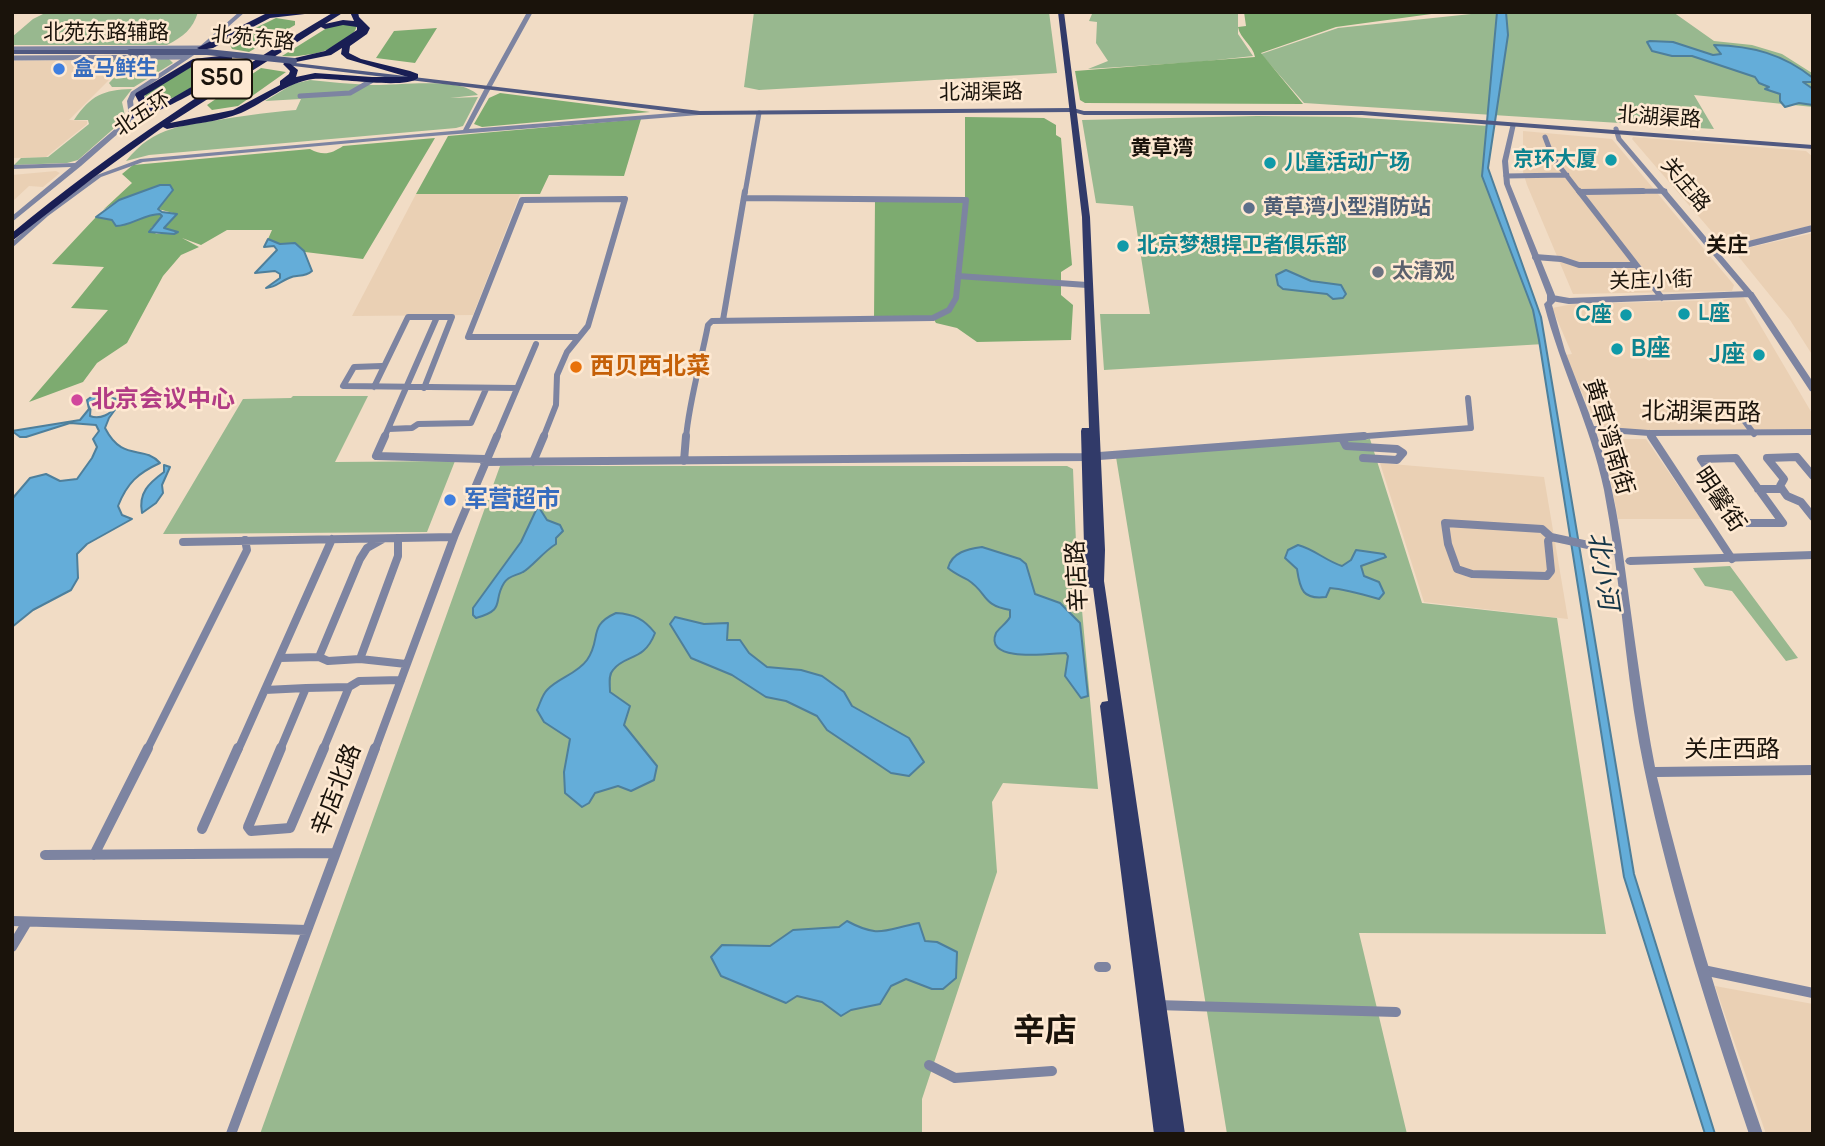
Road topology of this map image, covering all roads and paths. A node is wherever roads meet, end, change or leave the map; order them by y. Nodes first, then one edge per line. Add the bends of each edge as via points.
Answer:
1 (242, 12) edge
2 (268, 12) edge
3 (318, 12) edge
4 (327, 12) edge
5 (340, 12) edge
6 (347, 12) edge
7 (355, 12) edge
8 (530, 12) edge
9 (1055, 12) edge
10 (1061, 12) edge
11 (285, 13) edge
12 (296, 27) junction
13 (324, 27) junction
14 (201, 48) junction
15 (13, 53) edge
16 (128, 53) junction
17 (246, 56) junction
18 (186, 57) junction
19 (229, 57) junction
20 (291, 62) junction
21 (413, 77) junction
22 (371, 82) dead end
23 (488, 86) junction
24 (192, 91) junction
25 (300, 96) dead end
26 (172, 102) junction
27 (201, 103) junction
28 (1069, 108) junction
29 (700, 113) junction
30 (759, 113) junction
31 (132, 117) junction
32 (1507, 123) junction
33 (159, 129) junction
34 (465, 131) junction
35 (1617, 131) junction
36 (143, 137) junction
37 (1545, 137) dead end
38 (1813, 146) edge
39 (116, 147) junction
40 (79, 164) junction
41 (12, 167) edge
42 (1567, 175) junction
43 (1506, 176) junction
44 (1666, 191) junction
45 (1580, 192) junction
46 (746, 198) junction
47 (12, 220) edge
48 (12, 227) edge
49 (1813, 228) edge
50 (12, 239) edge
51 (12, 246) edge
52 (1721, 251) junction
53 (1535, 257) junction
54 (1636, 265) junction
55 (959, 274) junction
56 (1085, 283) junction
57 (1750, 294) junction
58 (1552, 298) junction
59 (1662, 298) junction
60 (437, 317) junction
61 (723, 320) junction
62 (577, 337) junction
63 (536, 344) dead end
64 (382, 366) junction
65 (374, 387) junction
66 (406, 388) junction
67 (424, 388) junction
68 (517, 388) junction
69 (1813, 388) edge
70 (486, 389) junction
71 (1468, 398) dead end
72 (1749, 418) dead end
73 (389, 429) junction
74 (1590, 429) junction
75 (1813, 432) edge
76 (1649, 433) junction
77 (1754, 434) junction
78 (1342, 438) junction
79 (1091, 457) junction
80 (1363, 458) dead end
81 (484, 461) junction
82 (533, 461) junction
83 (684, 461) junction
84 (1813, 476) edge
85 (1758, 489) junction
86 (1782, 489) junction
87 (1813, 517) edge
88 (454, 537) junction
89 (1551, 537) junction
90 (385, 538) junction
91 (398, 538) junction
92 (332, 539) junction
93 (246, 540) junction
94 (183, 542) dead end
95 (1616, 551) junction
96 (1813, 555) edge
97 (1732, 559) junction
98 (1630, 561) dead end
99 (319, 657) junction
100 (280, 658) junction
101 (360, 659) junction
102 (407, 664) junction
103 (401, 680) junction
104 (349, 687) junction
105 (306, 688) junction
106 (265, 690) junction
107 (1813, 770) edge
108 (1651, 772) junction
109 (202, 829) dead end
110 (335, 853) junction
111 (46, 855) dead end
112 (94, 855) junction
113 (12, 921) edge
114 (27, 922) junction
115 (307, 930) junction
116 (12, 947) edge
117 (1702, 970) junction
118 (1813, 993) edge
119 (1151, 1005) junction
120 (1396, 1012) dead end
121 (929, 1065) dead end
122 (1052, 1071) dead end
123 (231, 1134) edge
124 (1163, 1134) edge
125 (1176, 1134) edge
126 (1756, 1134) edge

1 - 14 street
2 - 11 highway
3 - 11 highway
4 - 12 highway
4 - 39 highway, 北五环 / S50
5 - 36 highway, 北五环 / S50
6 - 13 highway
7 - 21 highway via 366,28 346,45 345,54
8 - 23 street
9 - 28 main road, 辛店路
10 - 28 main road, 辛店路
11 - 14 highway via 260,19
12 - 17 highway via 298,19 292,16 273,17 225,42 228,50
12 - 24 highway
13 - 20 highway via 355,23 361,31 328,53
13 - 27 highway
14 - 15 street, 北苑东路辅路
14 - 18 street
15 - 16 main road, 北苑东路
15 - 18 street, 北苑东路辅路
16 - 17 main road, 北苑东路, bridge via 194,51
16 - 19 main road, 北苑东路, bridge
17 - 20 main road, 北苑东路, bridge
18 - 31 street via 133,93
19 - 20 main road, 北苑东路, bridge
19 - 26 highway via 196,61 139,95 143,102
20 - 21 main road, 北苑东路
20 - 27 highway via 293,75 236,111 206,116 198,111
21 - 23 main road, 北苑东路
21 - 33 highway via 298,79 228,115
22 - 25 street via 350,93
23 - 28 main road, 北湖渠路 via 744,109
23 - 29 main road, 北湖渠路
23 - 34 street
24 - 26 highway
24 - 39 highway
26 - 31 highway
27 - 33 highway
28 - 30 main road, 北湖渠路
28 - 32 main road, 北湖渠路 via 1084,113 1343,112
28 - 56 main road, 辛店路 via 1085,207
29 - 30 main road, 北湖渠路
29 - 34 street
30 - 46 street
31 - 40 street
32 - 35 main road, 北湖渠路
32 - 43 street, 黄草湾南街
33 - 36 highway
34 - 51 street via 142,160 86,185
35 - 38 main road, 北湖渠路
35 - 44 street, 关庄路
36 - 50 highway, 北五环 / S50
37 - 42 street via 1553,158
39 - 48 highway, 北五环 / S50
40 - 41 street
40 - 47 street
42 - 43 street
42 - 45 street
43 - 53 street, 黄草湾南街
44 - 45 street
44 - 52 street, 关庄路
44 - 57 street, 关庄路
45 - 54 street
46 - 55 street via 966,200
46 - 61 street
49 - 52 street
52 - 57 street, 关庄路 via 1747,282
53 - 54 street via 1579,265
53 - 58 street, 黄草湾南街
54 - 59 street
55 - 56 street
55 - 61 street via 954,305 933,318
56 - 79 main road, 辛店路
57 - 59 street, 关庄小街
57 - 69 street
58 - 59 street, 关庄小街
58 - 74 street, 黄草湾南街 via 1548,304 1559,351
60 - 64 street via 408,317
60 - 66 street
60 - 67 street via 452,317
61 - 83 street via 708,325 688,417
62 - 62 street via 468,337 522,200 625,199 588,326
62 - 82 street via 554,384 557,401
63 - 68 street, 辛店北路
64 - 65 street
64 - 65 street via 354,367 343,386
65 - 66 street
66 - 67 street
66 - 73 street
67 - 70 street
68 - 70 street
68 - 81 street, 辛店北路
70 - 73 street via 471,423
71 - 78 street via 1471,428
72 - 77 street via 1743,419
73 - 81 street via 376,456
74 - 76 street, 北湖渠西路
74 - 95 street, 黄草湾南街 via 1607,489
75 - 77 street, 北湖渠西路
76 - 77 street, 北湖渠西路
76 - 97 street, 明馨街
78 - 79 street
78 - 80 street via 1346,446 1403,453 1397,460
79 - 83 street
79 - 119 main road, 辛店路 via 1098,581
81 - 82 street
81 - 88 street, 辛店北路
82 - 83 street
84 - 86 street via 1797,457 1767,458 1784,479
85 - 85 street via 1737,458 1701,459 1718,484 1713,488 1744,523 1783,523
85 - 86 street
86 - 87 street
88 - 91 street
88 - 102 street, 辛店北路
89 - 89 street via 1547,576 1472,574 1457,569 1445,523 1542,529
89 - 95 street
90 - 91 street
90 - 92 street
90 - 99 street via 367,548 360,559
91 - 101 street via 398,556
92 - 93 street
92 - 100 street
93 - 94 street
93 - 112 street via 247,550
95 - 108 street, 黄草湾南街
96 - 97 street, 明馨街
97 - 98 street
99 - 100 street
99 - 101 street via 328,661
100 - 106 street
101 - 102 street
102 - 103 street, 辛店北路
103 - 104 street via 359,681
103 - 110 street, 辛店北路
104 - 105 street
104 - 105 street via 290,828 251,831 248,827
105 - 106 street
106 - 109 street
107 - 108 street, 关庄西路
108 - 117 street, 黄草湾南街
110 - 112 street
110 - 115 street, 辛店北路
111 - 112 street
113 - 114 street
114 - 115 street
114 - 116 street
115 - 123 street, 辛店北路
117 - 118 street
117 - 126 street, 黄草湾南街
119 - 120 street
119 - 124 main road, 辛店路
119 - 125 main road, 辛店路
121 - 122 street via 955,1078

